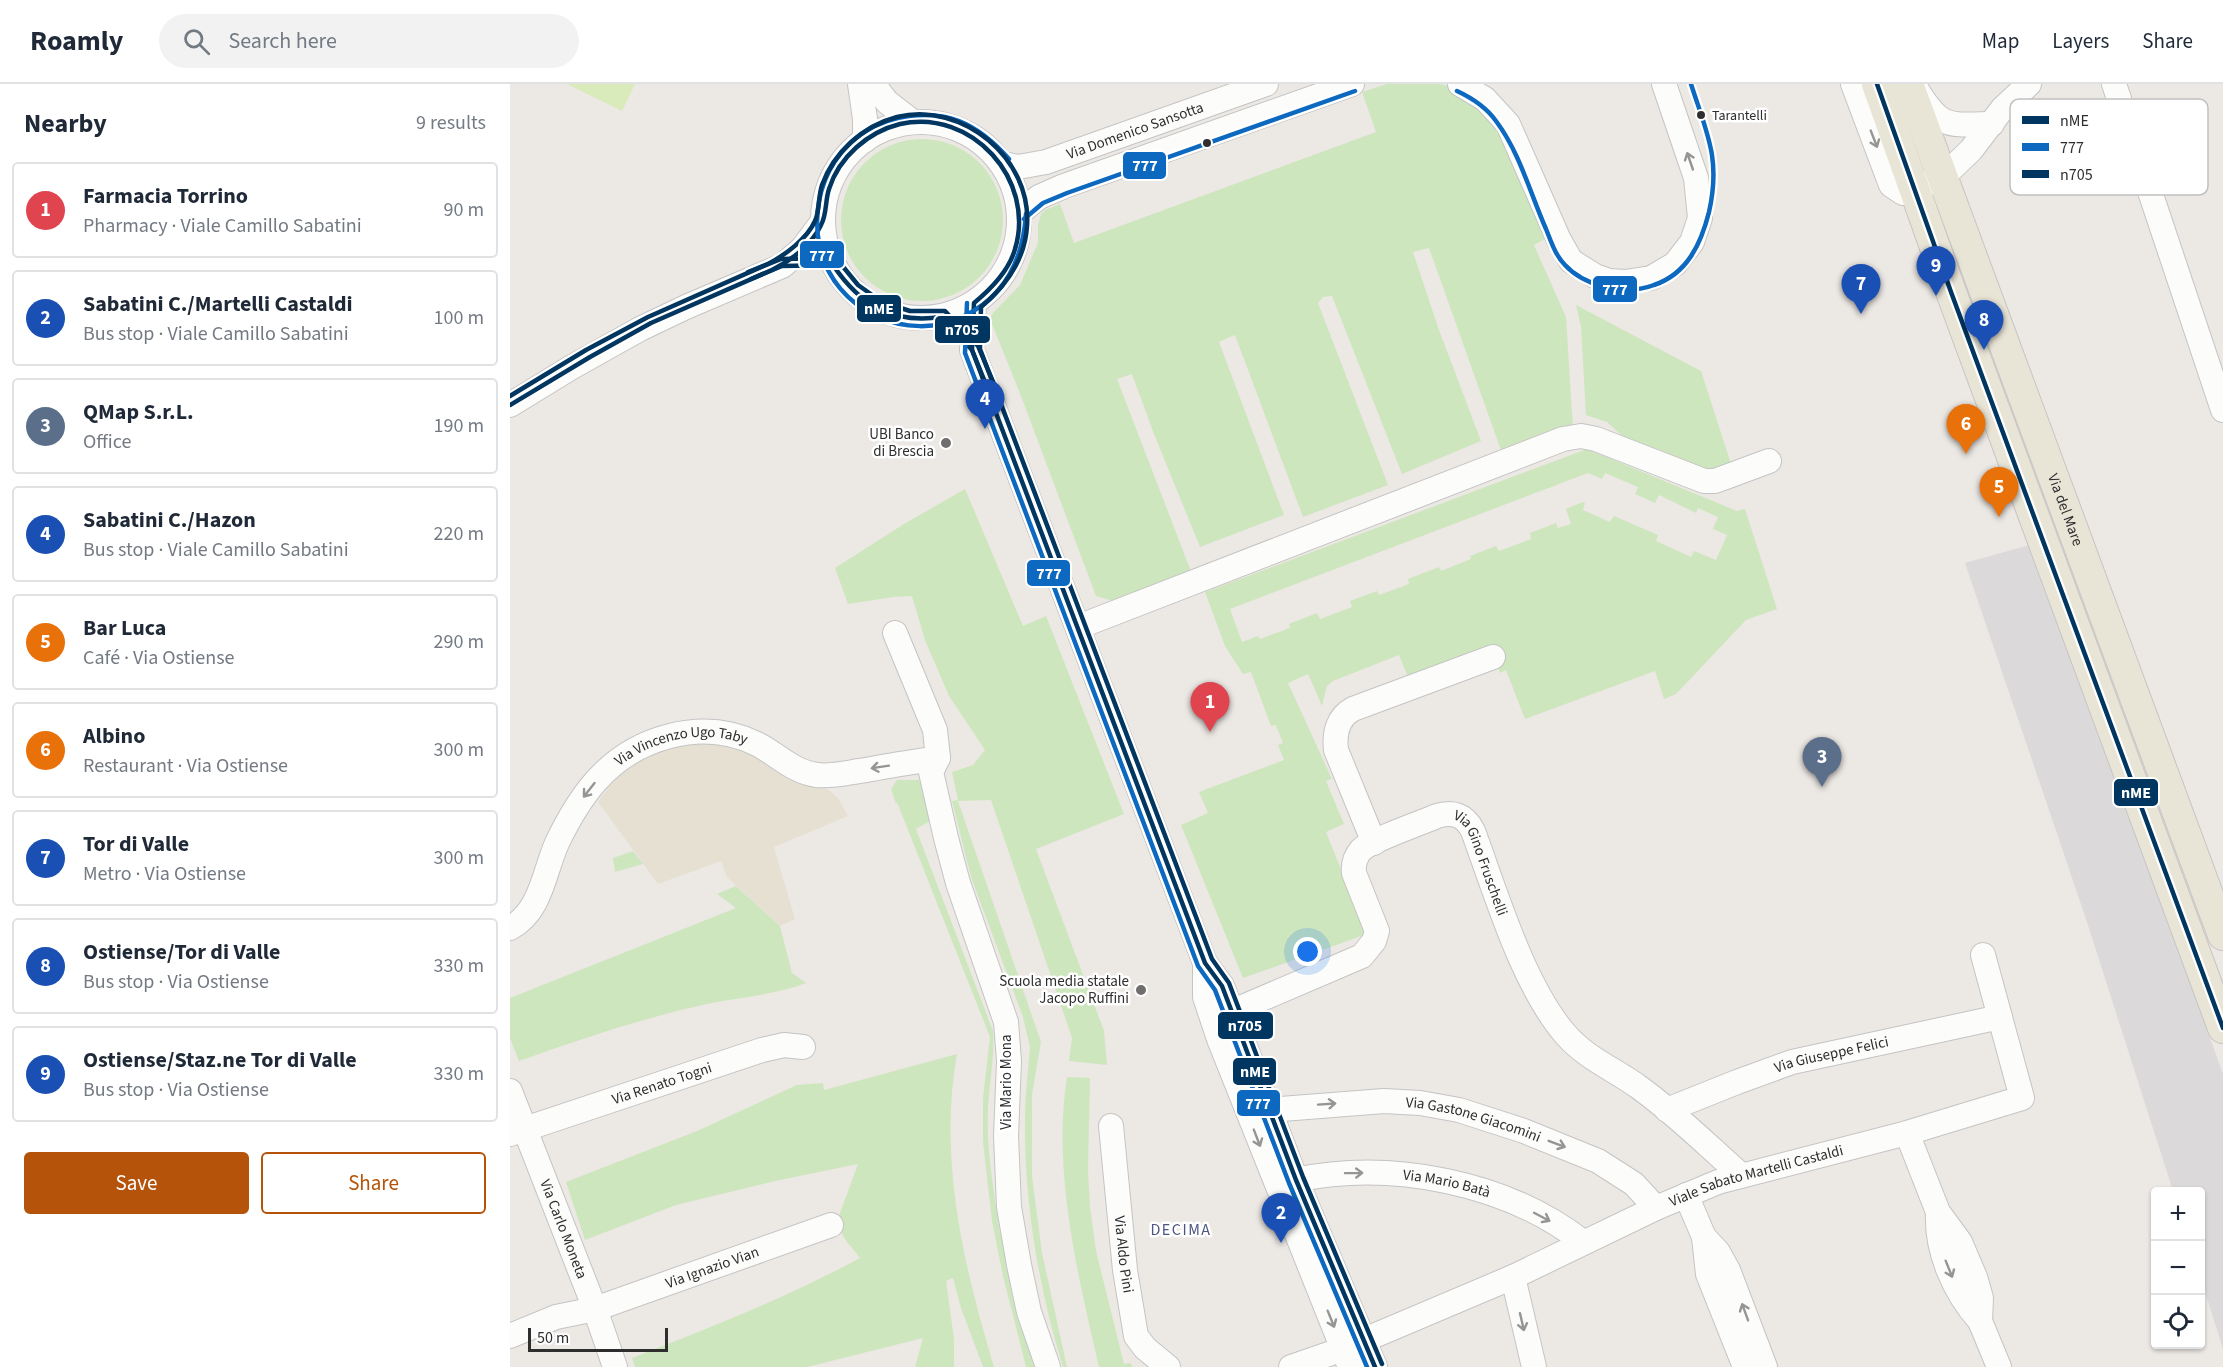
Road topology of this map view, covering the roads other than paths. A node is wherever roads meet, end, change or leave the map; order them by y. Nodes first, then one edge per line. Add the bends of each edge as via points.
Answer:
1 (860, 84) edge
2 (873, 84) edge
3 (1266, 84) edge
4 (1352, 84) edge
5 (1664, 84) edge
6 (1853, 84) edge
7 (1877, 84) edge
8 (1911, 84) edge
9 (2029, 84) edge
10 (2115, 84) edge
11 (1464, 86) edge
12 (2013, 99) edge
13 (2120, 99) edge
14 (2010, 102) edge
15 (913, 122) junction
16 (1992, 124) junction
17 (865, 140) junction
18 (1003, 164) junction
19 (1943, 177) junction
20 (1915, 190) junction
21 (2152, 195) edge
22 (1019, 213) junction
23 (823, 221) junction
24 (833, 265) junction
25 (782, 266) junction
26 (974, 303) junction
27 (941, 316) junction
28 (972, 350) junction
29 (510, 405) edge
30 (2223, 410) edge
31 (1769, 460) dead end
32 (1078, 627) junction
33 (895, 633) dead end
34 (1492, 657) dead end
35 (938, 758) junction
36 (1374, 843) junction
37 (510, 928) edge
38 (2223, 935) edge
39 (1983, 955) dead end
40 (1205, 963) junction
41 (1231, 1012) junction
42 (2000, 1017) junction
43 (2223, 1028) edge
44 (803, 1047) dead end
45 (510, 1091) edge
46 (1268, 1110) junction
47 (1667, 1110) junction
48 (1111, 1126) dead end
49 (517, 1131) edge
50 (1907, 1132) junction
51 (1741, 1175) junction
52 (1296, 1180) junction
53 (1686, 1195) junction
54 (1656, 1208) junction
55 (831, 1225) dead end
56 (1704, 1237) junction
57 (1583, 1242) junction
58 (1513, 1277) junction
59 (596, 1309) junction
60 (510, 1336) edge
61 (1352, 1352) edge
62 (615, 1367) edge
63 (1048, 1367) edge
64 (1168, 1367) edge
65 (1291, 1367) edge
66 (1375, 1367) edge
67 (1534, 1367) edge
68 (1745, 1367) edge
69 (1765, 1367) edge
70 (1999, 1367) edge

1 - 17 street
2 - 15 street via 887,102
3 - 18 street, Via Domenico Sansotta via 1046,162 1018,167
4 - 22 street, Via Domenico Sansotta via 1064,186 1039,197
11 -> 5 street via 1491,104 1508,124 1572,261 1596,276 1626,282 1651,278 1676,264 1692,242 1700,218 1696,178
6 -> 20 street via 1891,185 1904,194
7 - 20 main road
8 - 16 street via 1943,121
8 - 19 main road, Via del Mare
9 - 12 street
10 - 13 street
14 - 16 street
15 - 17 street via 888,128
15 - 18 street via 960,129 986,146
16 - 19 street
17 - 23 street via 834,175
18 - 22 street via 1013,184
19 - 20 street
19 - 38 main road, Via del Mare
20 - 43 main road
21 - 30 street
22 - 26 street via 1016,248 1009,265
23 - 24 street
23 - 25 street via 802,249
24 - 25 street
24 - 27 street via 853,292 878,309 910,319
25 - 29 street via 640,329
26 - 27 street
26 - 28 street
27 - 28 street
28 - 32 street
31 - 32 street via 1715,481 1704,481 1596,439 1563,439
32 - 40 street
33 - 35 street, Via Mario Mona via 935,730
34 - 36 street via 1353,709 1343,717 1336,730 1336,750
35 -> 37 street, Via Vincenzo Ugo Taby via 825,776 798,769 757,744 721,732 683,733 645,745 615,763 584,796 558,842 534,904
35 - 63 street, Via Mario Mona via 931,772 950,853 1008,1032 1008,1198 1029,1312
36 - 41 street, Via Gino Fruschelli via 1356,857 1354,868 1377,931 1367,951
36 - 47 street, Via Gino Fruschelli via 1441,815 1458,815 1468,822 1529,973 1557,1024 1581,1050
39 - 42 street, Viale Sabato Martelli Castaldi
40 - 41 street via 1222,986
40 -> 61 street via 1206,997 1219,1039
41 - 46 street
42 - 47 street, Via Giuseppe Felici via 1792,1062
42 - 50 street, Viale Sabato Martelli Castaldi via 2022,1098
44 - 49 street, Via Renato Togni via 784,1045 762,1050
45 - 49 street, Via Carlo Moneta
46 - 52 street
46 -> 54 street, Via Gastone Giacomini via 1384,1101 1459,1110 1598,1161 1634,1184
47 - 51 street, Via Gino Fruschelli
48 - 64 street, Via Aldo Pini via 1125,1270 1136,1336
49 - 59 street, Via Carlo Moneta
50 - 51 street, Viale Sabato Martelli Castaldi
50 - 70 street via 1938,1212 1943,1254 1958,1290 1980,1321
51 - 53 street, Viale Sabato Martelli Castaldi
52 -> 57 street, Via Mario Batà via 1370,1173 1444,1182 1517,1204
52 - 61 street
53 - 54 street, Viale Sabato Martelli Castaldi
53 - 56 street
54 - 57 street, Viale Sabato Martelli Castaldi
55 - 59 street, Via Ignazio Vian
56 - 68 street via 1706,1267
69 -> 56 street via 1728,1270
57 - 58 street, Viale Sabato Martelli Castaldi
58 - 61 street, Viale Sabato Martelli Castaldi
58 -> 67 street
59 - 60 street, Via Ignazio Vian via 556,1317
59 - 62 street, Via Carlo Moneta
61 - 65 street, Viale Sabato Martelli Castaldi
61 - 66 street

